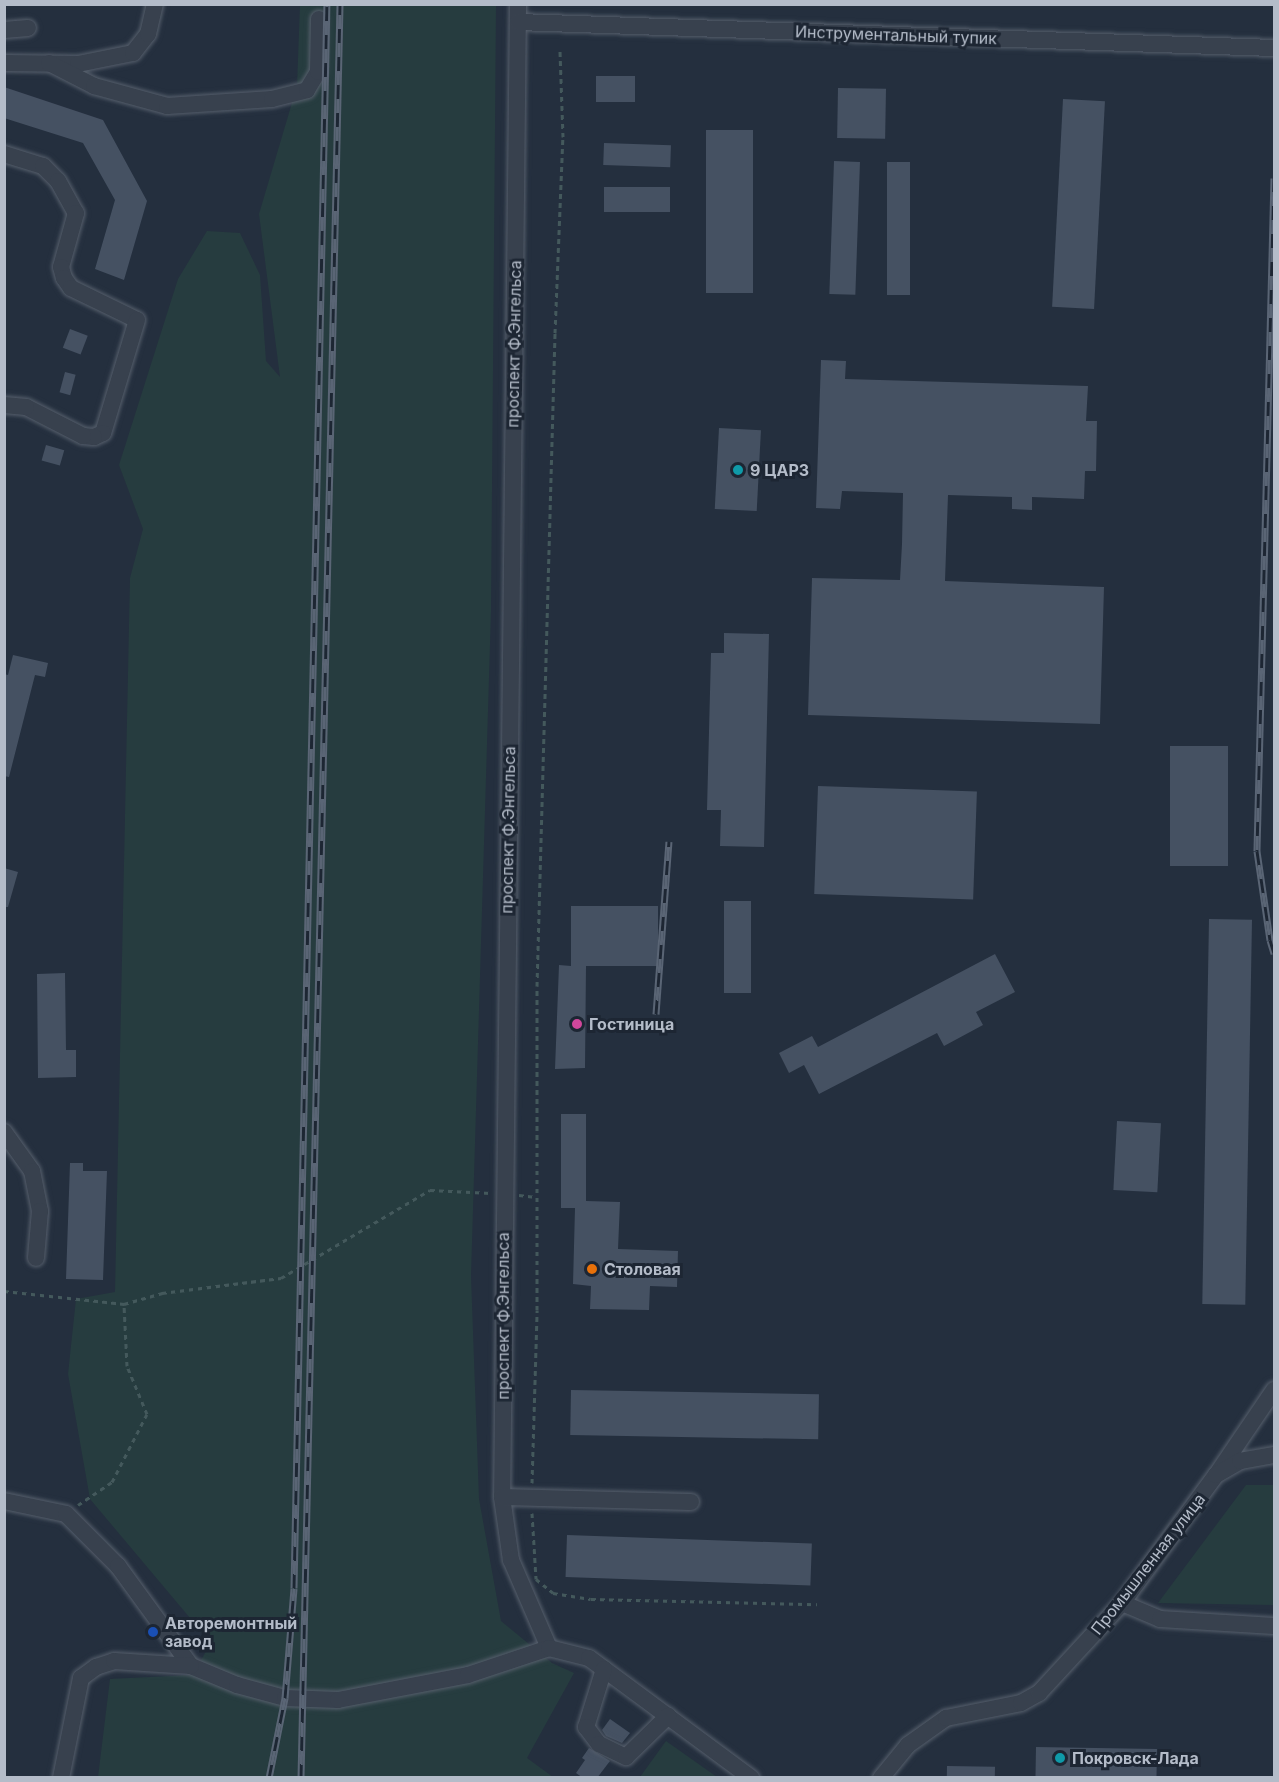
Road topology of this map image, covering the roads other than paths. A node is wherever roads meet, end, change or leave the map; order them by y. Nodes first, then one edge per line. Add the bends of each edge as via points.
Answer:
1 (155, 4) edge
2 (518, 4) edge
3 (319, 19) dead end
4 (518, 22) junction
5 (28, 28) dead end
6 (4, 30) edge
7 (1275, 48) edge
8 (4, 63) edge
9 (49, 63) junction
10 (4, 154) edge
11 (4, 405) edge
12 (4, 1132) edge
13 (36, 1258) dead end
14 (1275, 1390) edge
15 (1275, 1455) edge
16 (1216, 1475) junction
17 (502, 1497) junction
18 (4, 1501) edge
19 (691, 1502) dead end
20 (1122, 1603) junction
21 (1275, 1626) edge
22 (549, 1648) junction
23 (191, 1666) junction
24 (604, 1669) junction
25 (668, 1716) junction
26 (61, 1778) edge
27 (751, 1778) edge
28 (881, 1778) edge

1 - 9 street via 148,34 133,53 78,64
2 - 4 street, проспект Ф.Энгельса
3 - 9 street via 318,72 307,90 272,99 167,106 94,86
4 - 7 street, Инструментальный тупик
4 - 17 street, проспект Ф.Энгельса
5 - 6 street
8 - 9 street
10 - 11 street via 43,166 58,182 76,213 61,267 71,288 137,320 103,433 83,436 26,407
12 - 13 street via 32,1171 39,1211
14 - 16 street
15 - 16 street, Промышленная улица via 1240,1461
16 - 20 street, Промышленная улица
17 - 19 street
17 - 22 street, проспект Ф.Энгельса via 511,1560
18 - 23 street via 66,1514 118,1566
20 - 21 street via 1160,1619
20 - 28 street, Промышленная улица via 1039,1693 1021,1703 946,1718 908,1745
22 - 23 street via 468,1674 338,1700 285,1698 237,1685
22 - 24 street via 589,1658
23 - 26 street via 114,1661 81,1678
24 - 25 street
24 - 25 street via 586,1727 599,1744 626,1757
25 - 27 street

